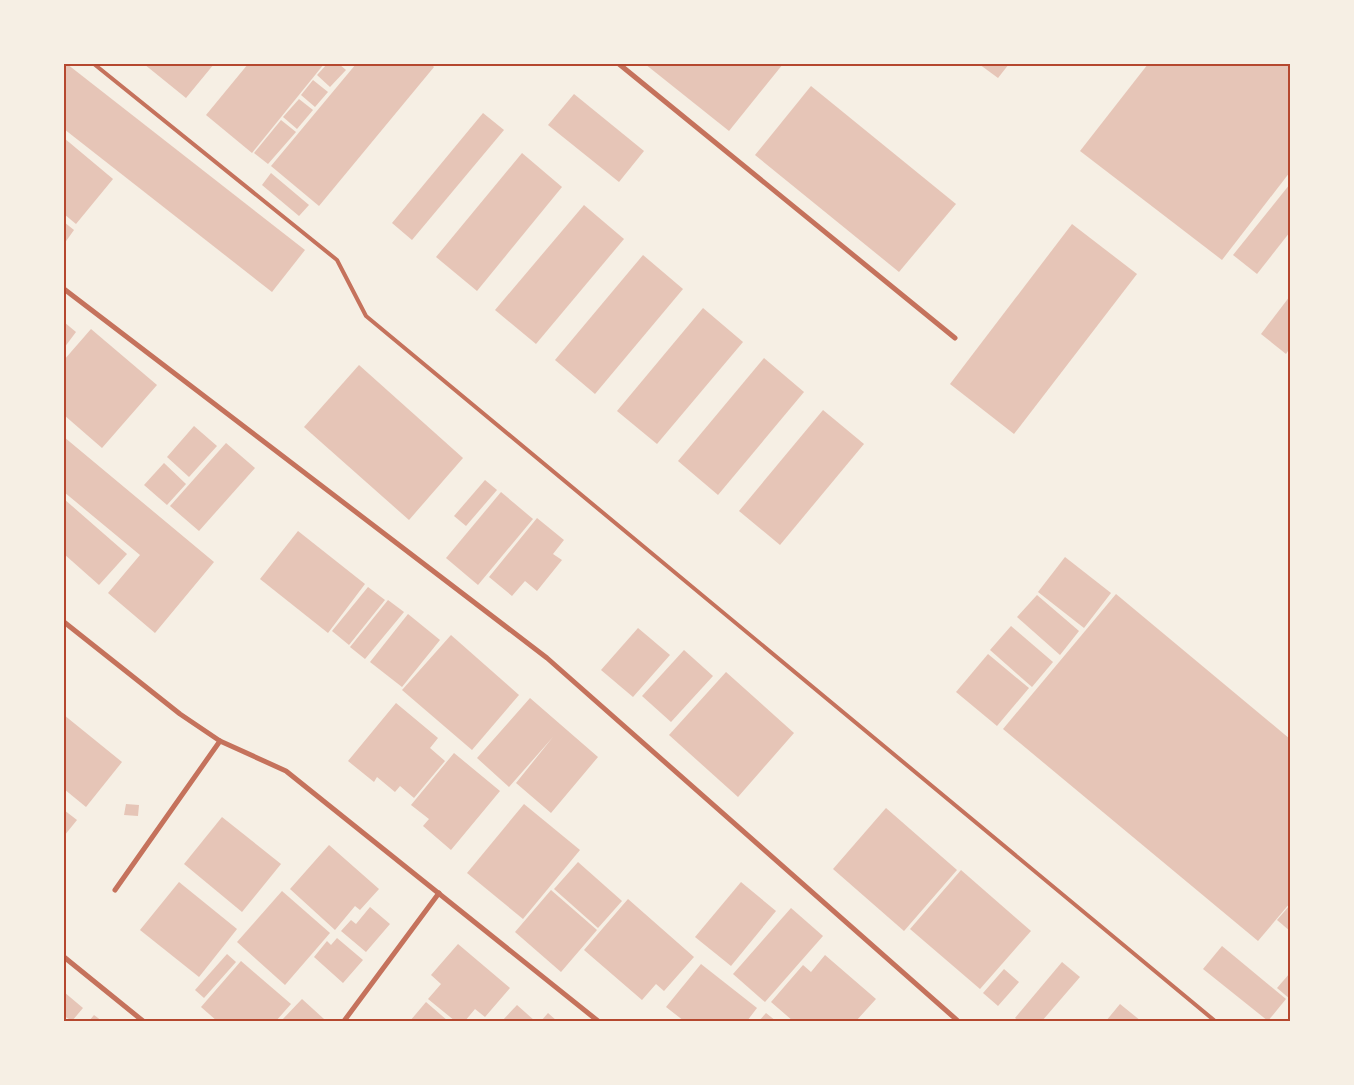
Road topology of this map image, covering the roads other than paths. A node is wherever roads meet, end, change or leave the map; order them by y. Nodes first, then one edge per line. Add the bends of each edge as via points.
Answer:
1 (94, 64) edge
2 (619, 64) edge
3 (64, 290) edge
4 (955, 338) dead end
5 (64, 622) edge
6 (220, 741) junction
7 (115, 890) dead end
8 (439, 893) junction
9 (64, 957) edge
10 (143, 1021) edge
11 (344, 1021) edge
12 (598, 1021) edge
13 (958, 1021) edge
14 (1215, 1021) edge

1 - 14 lane via 337,260 366,316
2 - 4 street
3 - 13 street via 547,658
5 - 6 street via 180,714
6 - 7 street
6 - 8 street via 286,771
8 - 11 street
8 - 12 street
9 - 10 street

